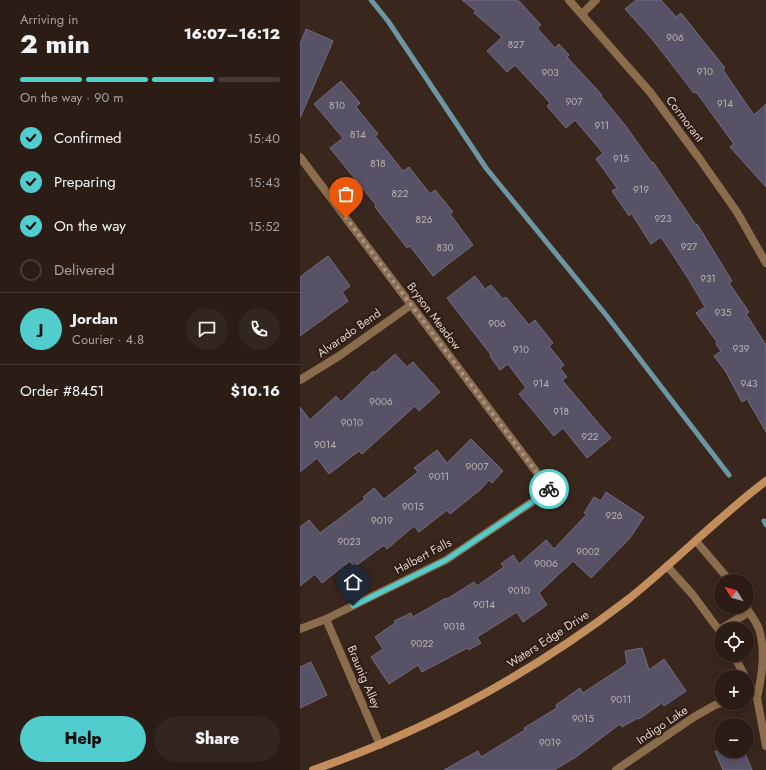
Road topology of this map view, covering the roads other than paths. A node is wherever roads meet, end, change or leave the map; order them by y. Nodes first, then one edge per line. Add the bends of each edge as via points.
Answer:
1 (569, 0) edge
2 (596, 0) edge
3 (582, 14) junction
4 (300, 157) edge
5 (766, 263) edge
6 (411, 305) junction
7 (300, 380) edge
8 (766, 482) edge
9 (550, 490) joint
10 (696, 541) junction
11 (667, 566) junction
12 (724, 574) edge
13 (743, 614) edge
14 (750, 614) edge
15 (326, 619) junction
16 (733, 622) edge
17 (714, 624) edge
18 (300, 629) edge
19 (754, 693) edge
20 (754, 698) edge
21 (757, 698) junction
22 (714, 706) edge
23 (380, 745) junction
24 (766, 746) edge
25 (313, 770) edge
26 (616, 770) edge

1 - 3 street, Cormorant
2 - 3 street
3 - 5 street, Cormorant via 650,92 699,158 737,212
4 - 6 street, Bryson Meadow
6 - 7 street, Alvarado Bend
6 - 9 street, Bryson Meadow
8 - 10 street, Waters Edge Drive
9 - 15 street, Halbert Falls via 446,560
10 - 11 street, Waters Edge Drive
10 - 12 street
11 - 17 street
11 - 23 street, Waters Edge Drive via 590,628 539,661 462,705
13 - 16 street
14 - 21 street via 759,629 764,650 763,673
15 - 18 street, Halbert Falls
15 - 23 street, Braunig Alley
19 - 21 street
20 - 21 street
21 - 24 street
22 - 26 street, Indigo Lake
23 - 25 street, Waters Edge Drive

